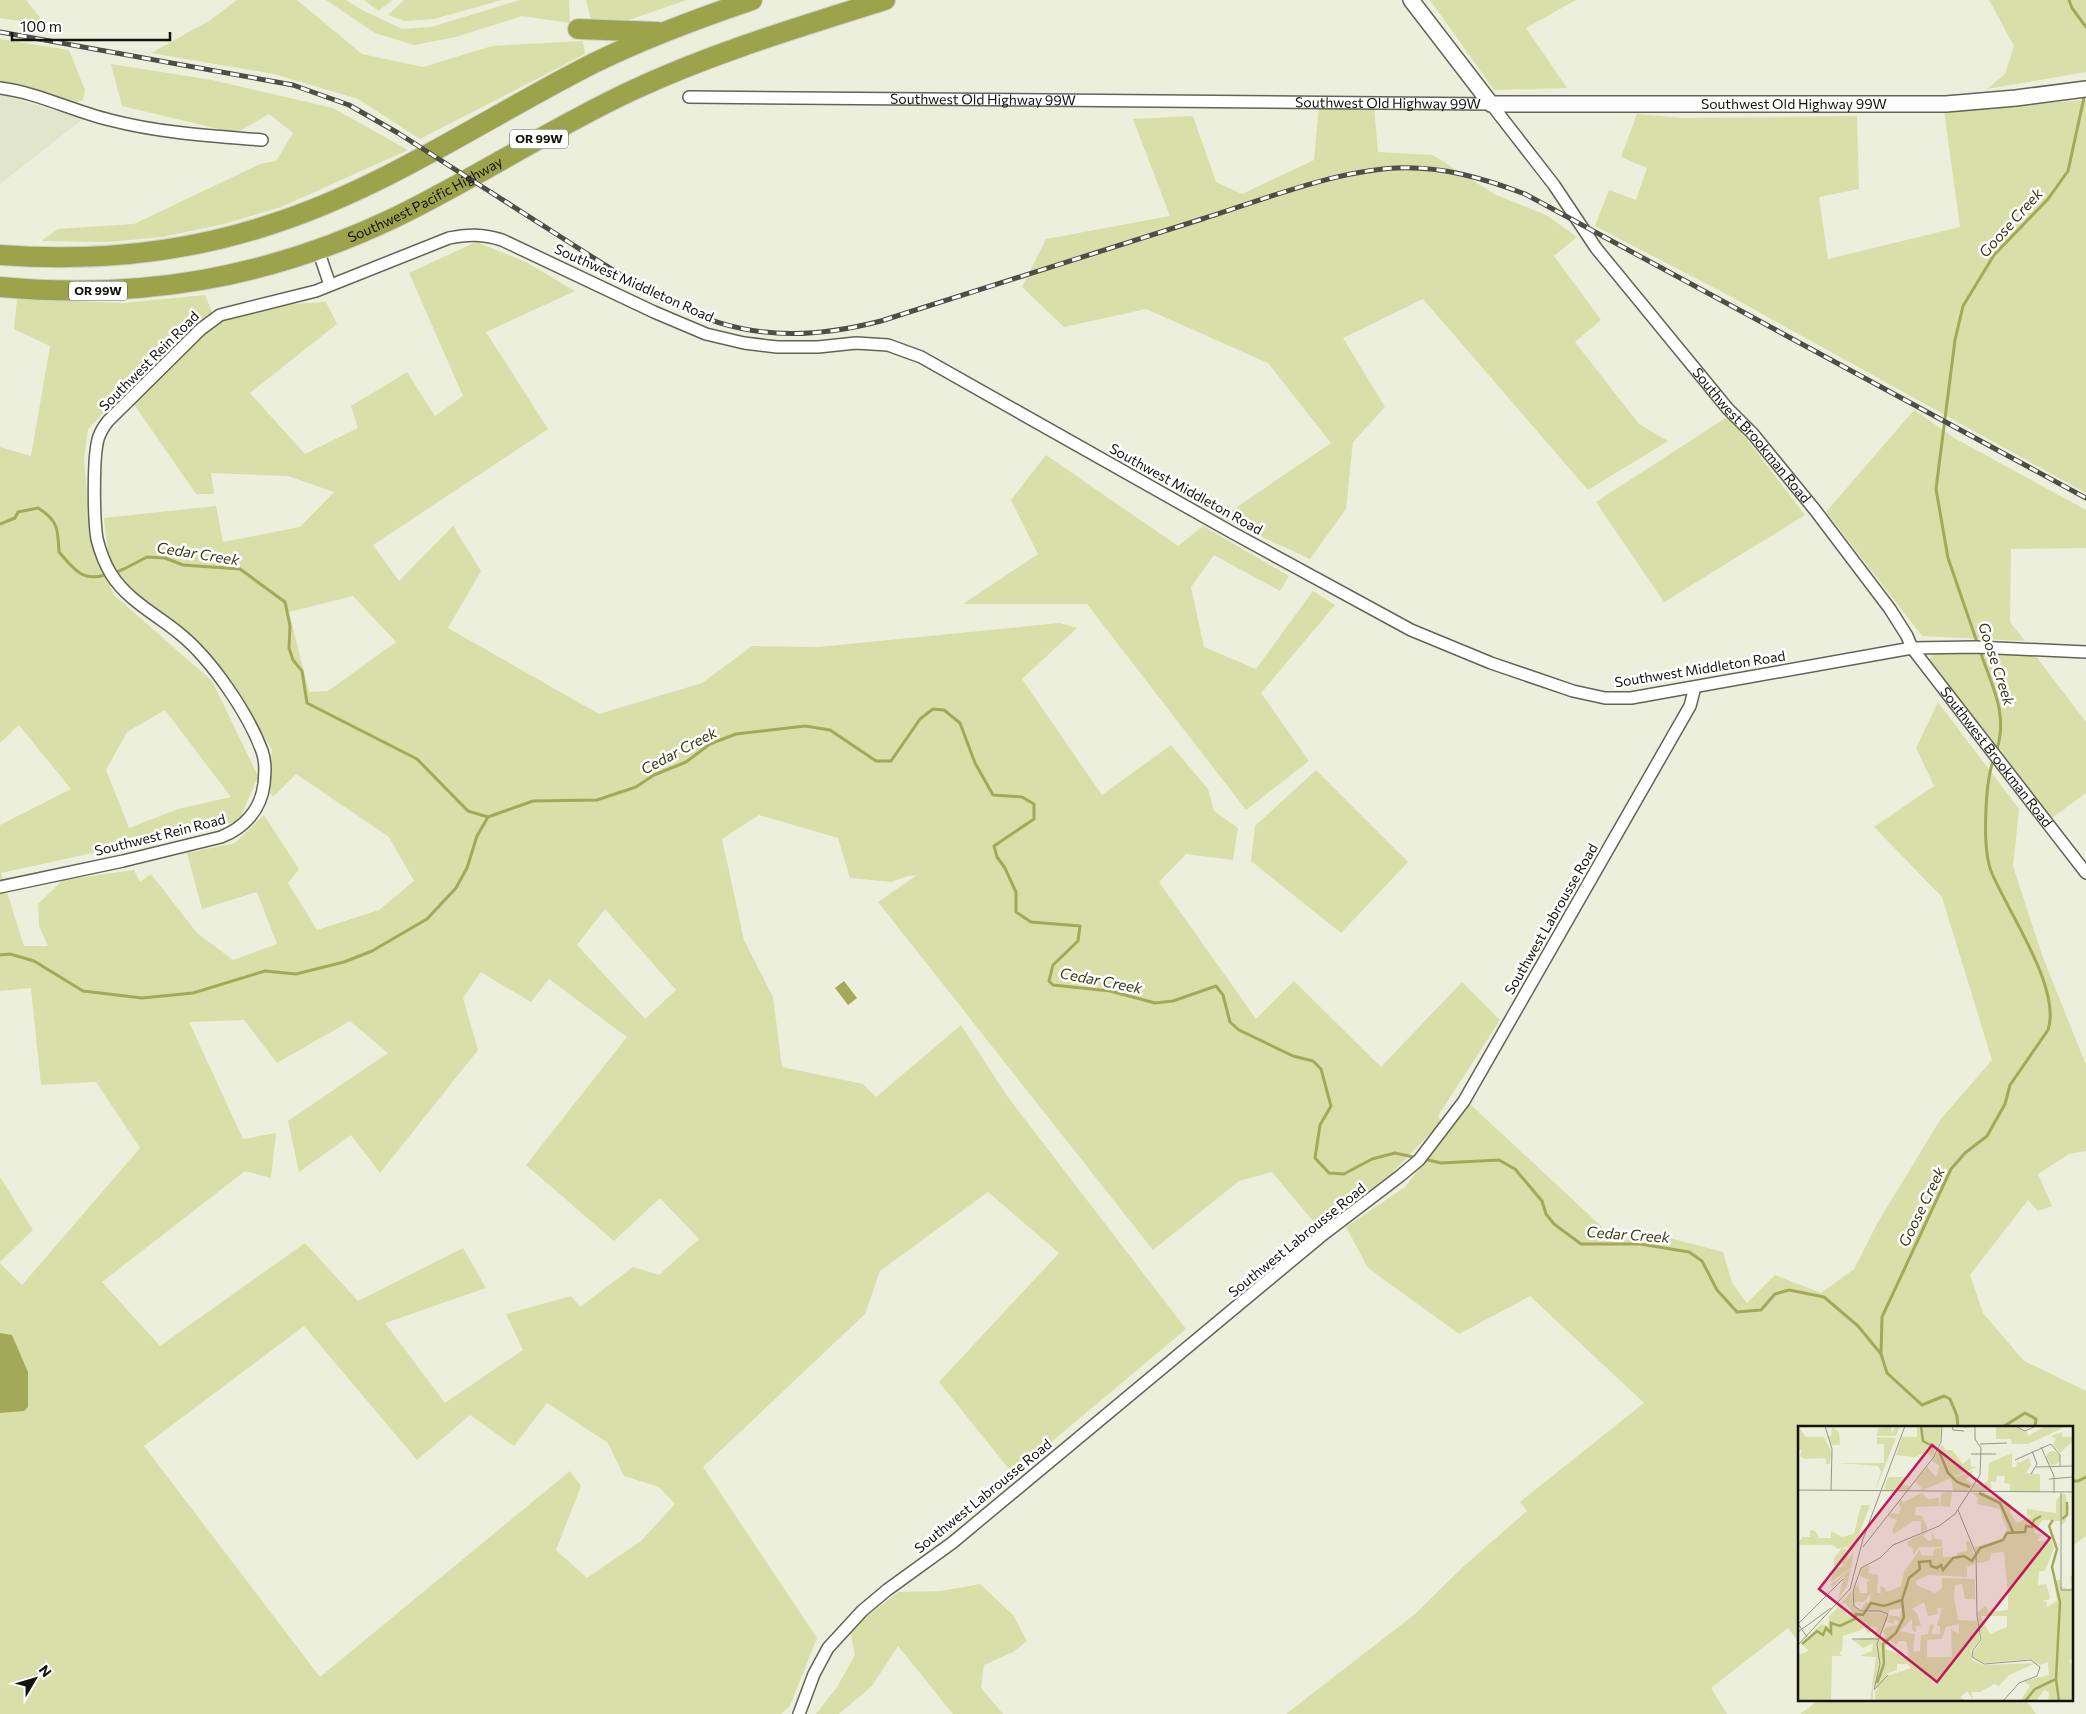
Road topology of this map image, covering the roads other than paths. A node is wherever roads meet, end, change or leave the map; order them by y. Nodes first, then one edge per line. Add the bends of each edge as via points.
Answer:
1 (752, 0) edge
2 (885, 0) edge
3 (1411, 0) edge
4 (578, 29) dead end
5 (664, 32) junction
6 (0, 88) edge
7 (2086, 89) edge
8 (689, 96) dead end
9 (1491, 104) junction
10 (262, 140) dead end
11 (318, 250) junction
12 (0, 254) edge
13 (330, 285) junction
14 (0, 287) edge
15 (1912, 648) junction
16 (2086, 652) edge
17 (1695, 686) junction
18 (2086, 873) edge
19 (0, 887) edge
20 (799, 1714) edge

1 - 5 highway, OR 99W
2 - 11 highway, Southwest Pacific Highway / OR 99W via 757,40 670,74 607,103 398,216
3 - 9 street, Southwest Brookman Road
4 - 5 highway
5 - 12 highway, OR 99W via 587,67 388,175 273,224 220,239 150,252 71,258
6 - 10 street via 36,95 72,109 130,124
7 - 9 street, Southwest Old Highway 99W via 1946,104
8 - 9 street, Southwest Old Highway 99W
9 - 15 street, Southwest Brookman Road via 1554,185 1596,248 1815,510 1890,609
11 - 13 street
11 - 14 highway, Southwest Pacific Highway / OR 99W via 236,274 166,286 110,291
13 - 17 street, Southwest Middleton Road via 449,238 466,234 484,235 502,240 706,334 778,347 856,343 888,345 929,362 1241,538 1450,648 1605,698 1631,698
13 - 19 street, Southwest Rein Road via 220,315 201,329 108,421 99,435 96,454 96,530 112,575 135,600 181,635 235,699 262,752 265,770 260,801 243,825 221,837
15 - 16 street, Southwest Middleton Road
15 - 17 street, Southwest Middleton Road
15 - 18 street, Southwest Brookman Road
17 - 20 street, Southwest Labrousse Road via 1690,706 1464,1101 1418,1160 1320,1237 952,1543 862,1611 828,1648

